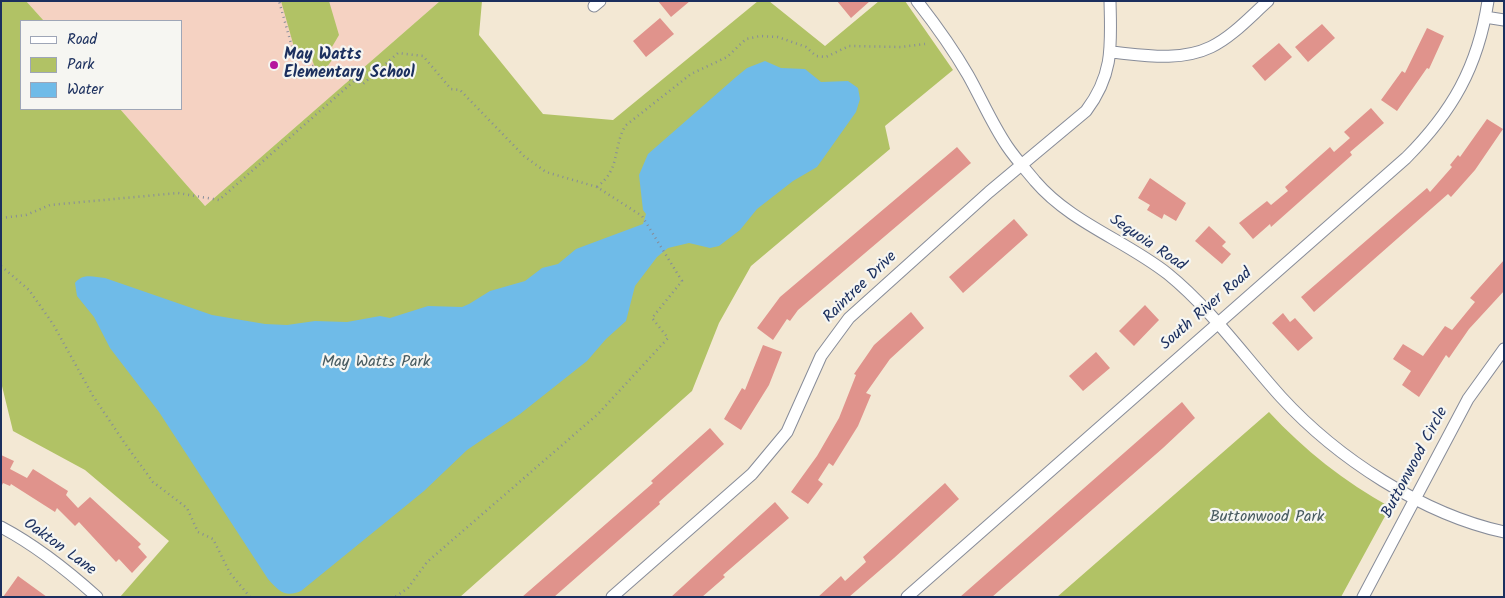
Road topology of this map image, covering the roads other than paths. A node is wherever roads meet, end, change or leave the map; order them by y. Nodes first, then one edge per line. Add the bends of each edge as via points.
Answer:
1 (917, 1) edge
2 (1110, 1) edge
3 (1268, 1) edge
4 (1488, 1) edge
5 (1486, 17) junction
6 (1504, 20) edge
7 (1111, 52) junction
8 (1022, 164) junction
9 (1217, 324) junction
10 (1504, 349) edge
11 (1416, 498) junction
12 (1, 527) edge
13 (1504, 532) edge
14 (95, 596) edge
15 (612, 597) edge
16 (906, 597) edge
17 (1363, 597) edge

1 - 8 street, Sequoia Road via 959,61 1007,147
2 - 7 street, Raintree Drive
3 - 7 street via 1222,40 1198,52 1168,56
4 - 5 street, South River Road
5 - 6 street
5 - 9 street, South River Road via 1471,68 1431,133
7 - 8 street, Raintree Drive via 1102,86 1086,111
8 - 9 street, Sequoia Road via 1037,183 1075,216 1168,274
8 - 15 street, Raintree Drive via 848,318 821,356 794,418 773,452
9 - 11 street, Sequoia Road via 1313,430 1356,464
9 - 16 street, South River Road
10 - 11 street, Buttonwood Circle via 1468,399
11 - 13 street, Sequoia Road via 1460,519
11 - 17 street, Buttonwood Circle
12 - 14 street, Oakton Lane via 71,573

